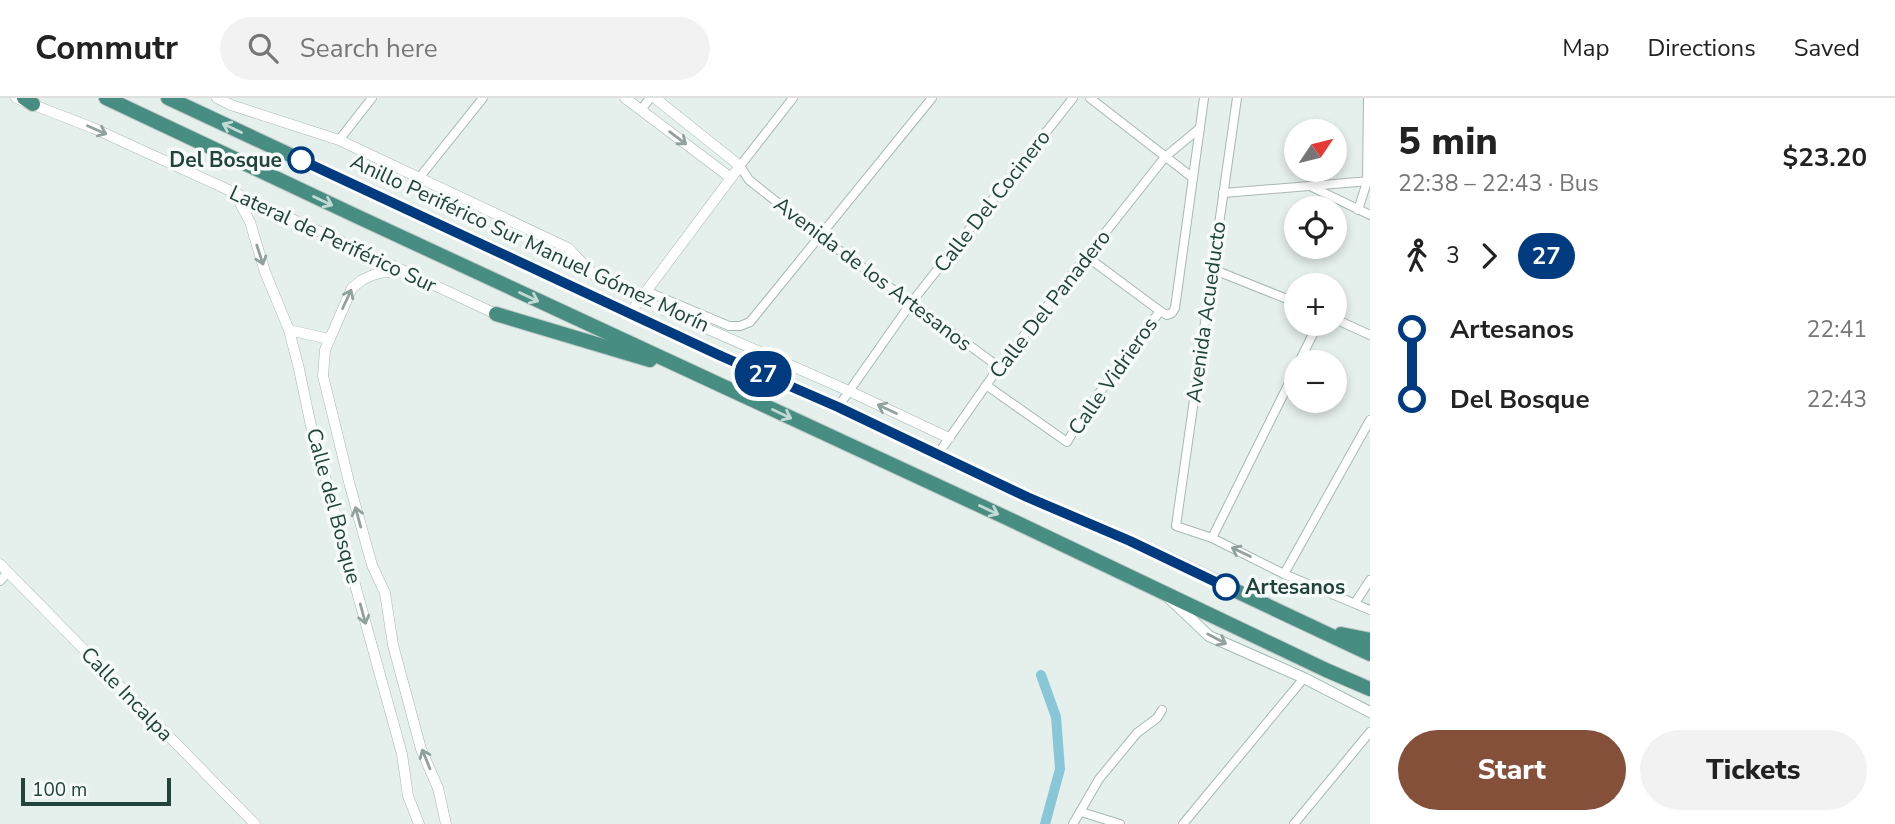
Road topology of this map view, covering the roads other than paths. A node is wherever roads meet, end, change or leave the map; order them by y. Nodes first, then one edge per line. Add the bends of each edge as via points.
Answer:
1 (16, 98) edge
2 (106, 98) edge
3 (168, 98) edge
4 (217, 98) edge
5 (372, 98) edge
6 (483, 98) edge
7 (625, 98) edge
8 (653, 98) edge
9 (793, 98) edge
10 (932, 98) edge
11 (1073, 98) edge
12 (1090, 98) edge
13 (1204, 98) edge
14 (1237, 98) edge
15 (1368, 98) edge
16 (29, 101) edge
17 (234, 102) edge
18 (641, 110) junction
19 (1200, 128) junction
20 (339, 140) junction
21 (1165, 157) junction
22 (740, 166) junction
23 (419, 178) junction
24 (731, 178) junction
25 (1193, 178) junction
26 (748, 180) junction
27 (1369, 182) edge
28 (1309, 186) junction
29 (234, 192) junction
30 (1223, 193) junction
31 (1358, 210) junction
32 (1370, 215) edge
33 (821, 236) junction
34 (1086, 256) junction
35 (1212, 269) junction
36 (405, 273) junction
37 (646, 291) junction
38 (1284, 298) edge
39 (639, 300) junction
40 (911, 303) junction
41 (1160, 311) junction
42 (630, 313) junction
43 (1172, 313) joint
44 (496, 314) joint
45 (1347, 324) edge
46 (289, 330) junction
47 (1370, 335) edge
48 (329, 339) junction
49 (999, 368) junction
50 (698, 375) junction
51 (986, 385) junction
52 (849, 391) junction
53 (1284, 393) edge
54 (838, 407) junction
55 (1370, 421) edge
56 (949, 438) junction
57 (938, 454) junction
58 (1212, 538) junction
59 (4, 568) edge
60 (1284, 574) junction
61 (1370, 580) edge
62 (0, 582) edge
63 (1166, 595) junction
64 (1355, 603) junction
65 (1370, 610) edge
66 (1317, 628) junction
67 (1370, 640) edge
68 (1370, 654) edge
69 (1304, 678) junction
70 (1370, 689) edge
71 (1162, 710) dead end
72 (1370, 712) edge
73 (1370, 732) edge
74 (1081, 812) junction
75 (255, 824) edge
76 (419, 824) edge
77 (446, 824) edge
78 (1073, 824) edge
79 (1120, 824) edge
80 (1183, 824) edge
81 (1294, 824) edge

1 - 16 street, Lateral de Periférico Sur
2 -> 50 highway
42 -> 3 highway, Anillo Periférico Sur Manuel Gómez Morín
4 - 17 street
5 - 20 street
6 - 23 street
7 - 18 street
8 - 18 street
8 - 22 street, Avenida de los Artesanos
9 - 22 street
10 - 33 street
11 - 40 street, Calle Del Cocinero
12 - 21 street
13 - 19 street, Avenida Acueducto
14 - 30 street, Avenida Acueducto
15 - 27 street
16 -> 29 street, Lateral de Periférico Sur
17 - 20 street
18 -> 24 street
19 - 21 street, Calle Del Panadero
19 - 25 street, Avenida Acueducto
20 - 23 street
21 - 25 street
21 - 34 street, Calle Del Panadero
22 - 24 street
22 - 26 street, Avenida de los Artesanos
23 - 39 street via 568,248 596,276
24 - 26 street
24 - 37 street
25 - 43 street, Avenida Acueducto
26 - 33 street, Avenida de los Artesanos
27 - 28 street
27 - 31 street
28 - 30 street
28 - 31 street
29 - 36 street, Lateral de Periférico Sur
29 -> 46 street, Calle del Bosque via 250,222
30 - 35 street, Avenida Acueducto
31 - 32 street
33 - 37 street via 750,322 740,326 729,326
33 - 40 street, Avenida de los Artesanos
34 - 41 street, Calle Vidrieros
34 - 49 street, Calle Del Panadero
35 - 38 street
35 - 58 street, Avenida Acueducto via 1176,526
36 - 44 street, Lateral de Periférico Sur
48 -> 36 street, Calle del Bosque via 352,288 373,275
37 - 39 street
39 - 42 street
39 - 52 street
40 - 49 street, Avenida de los Artesanos
40 - 52 street, Calle Del Cocinero
41 - 43 street, Calle Vidrieros
41 - 51 street, Calle Vidrieros via 1067,442
42 - 54 highway, Anillo Periférico Sur Manuel Gómez Morín
44 - 50 highway
45 - 47 street
46 - 48 street
46 -> 76 street, Calle del Bosque via 402,754 408,796
77 -> 48 street, Calle del Bosque via 438,788 421,749 393,645 385,593 372,565 335,427 323,376
49 - 51 street, Calle Del Panadero
50 -> 63 highway
51 - 56 street, Calle Del Panadero
52 - 54 street, Calle Del Cocinero
56 -> 52 street
53 - 58 street
54 - 57 highway, Anillo Periférico Sur Manuel Gómez Morín
55 - 60 street
56 - 57 street, Calle Del Panadero
57 - 66 highway, Anillo Periférico Sur Manuel Gómez Morín
60 -> 58 street
59 - 62 street
59 - 75 street, Calle Incalpa
60 - 64 street
61 - 64 street
63 -> 69 main road via 1209,636
63 - 70 highway
64 - 65 street
66 - 67 highway
66 - 68 highway, Anillo Periférico Sur Manuel Gómez Morín
69 - 72 main road
69 - 80 street
71 - 74 street via 1099,779
73 - 81 street
74 - 78 street
74 - 79 street

